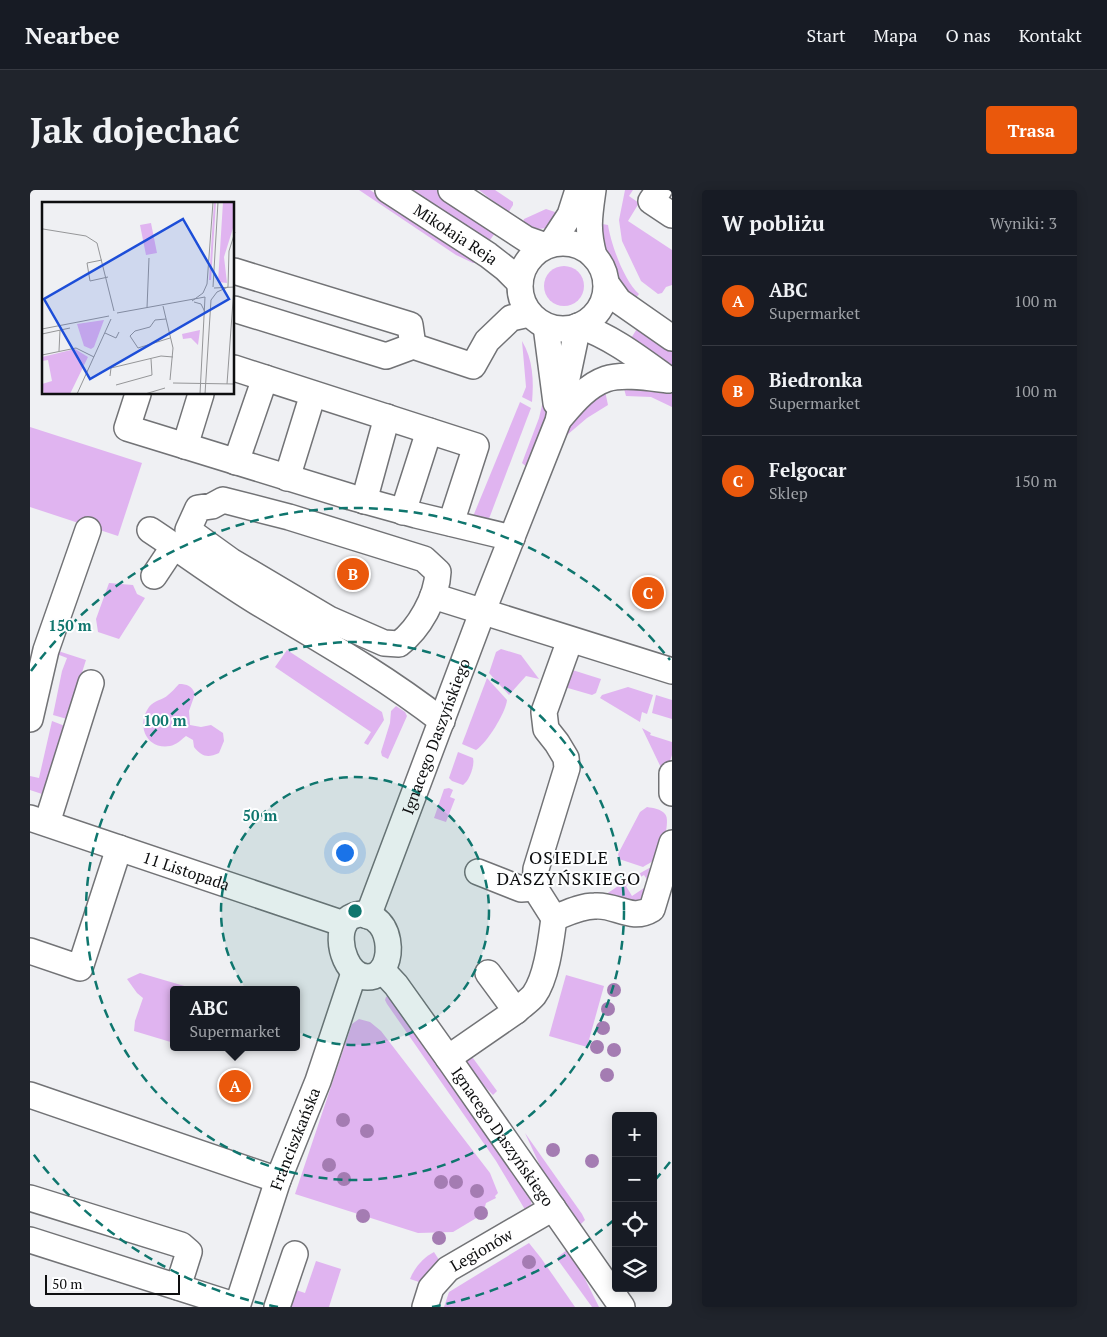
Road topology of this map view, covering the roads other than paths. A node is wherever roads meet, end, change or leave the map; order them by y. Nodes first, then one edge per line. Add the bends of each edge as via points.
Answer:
1 (388, 190) edge
2 (451, 190) edge
3 (578, 190) edge
4 (593, 190) edge
5 (659, 190) edge
6 (672, 215) edge
7 (549, 245) junction
8 (594, 256) junction
9 (235, 271) edge
10 (606, 283) junction
11 (520, 284) junction
12 (235, 310) edge
13 (537, 320) junction
14 (579, 326) junction
15 (672, 338) edge
16 (413, 346) junction
17 (235, 368) edge
18 (265, 378) junction
19 (670, 381) edge
20 (313, 394) junction
21 (138, 395) edge
22 (200, 395) edge
23 (387, 417) junction
24 (558, 421) junction
25 (429, 431) junction
26 (184, 446) junction
27 (236, 462) junction
28 (287, 478) junction
29 (364, 501) junction
30 (403, 512) junction
31 (451, 523) junction
32 (88, 530) dead end
33 (150, 530) dead end
34 (512, 538) junction
35 (174, 546) junction
36 (154, 576) dead end
37 (432, 596) junction
38 (482, 612) junction
39 (570, 640) junction
40 (672, 671) edge
41 (91, 683) dead end
42 (30, 719) edge
43 (442, 721) junction
44 (672, 774) edge
45 (672, 794) edge
46 (38, 821) edge
47 (672, 843) edge
48 (119, 848) junction
49 (478, 872) dead end
50 (535, 888) junction
51 (368, 916) junction
52 (554, 918) junction
53 (344, 924) junction
54 (30, 950) edge
55 (382, 970) junction
56 (354, 972) junction
57 (488, 974) dead end
58 (516, 1011) junction
59 (448, 1058) junction
60 (30, 1095) edge
61 (278, 1180) junction
62 (30, 1198) edge
63 (553, 1208) junction
64 (30, 1240) edge
65 (295, 1254) dead end
66 (178, 1287) junction
67 (237, 1306) edge
68 (277, 1307) edge
69 (425, 1307) edge
70 (622, 1307) edge

1 - 11 street, Mikołaja Reja via 488,255
2 - 7 street via 526,240
3 - 7 street via 570,215
4 - 8 street via 588,235
5 - 6 street via 651,201
7 - 8 street via 570,244
7 - 11 street via 526,263
8 - 10 street
9 - 16 street via 410,325
10 - 14 street via 600,308
10 - 15 street via 619,301
11 - 13 street via 524,304
12 - 16 street via 386,356
13 - 14 street via 557,329
13 - 16 street via 510,318 487,341 473,366
13 - 24 street, Ignacego Daszyńskiego
14 - 19 street via 598,332
14 - 24 street, Ignacego Daszyńskiego
17 - 18 street
18 - 20 street
18 - 27 street
19 - 24 street, Ignacego Daszyńskiego via 605,379 588,388
20 - 23 street
20 - 28 street
21 - 26 street via 127,428
22 - 26 street
23 - 25 street
23 - 29 street
24 - 34 street, Ignacego Daszyńskiego
25 - 30 street
25 - 31 street via 476,446
26 - 27 street
27 - 28 street
28 - 29 street
29 - 30 street
30 - 31 street
31 - 34 street
32 - 42 street via 46,650
33 - 35 street
34 - 38 street, Ignacego Daszyńskiego
35 - 36 street
35 - 43 street via 413,699
37 - 37 street via 438,586 438,572 424,559 289,517 223,500 198,508 188,530 231,561 329,619 384,643 400,644 410,636
37 - 38 street
38 - 39 street
38 - 43 street, Ignacego Daszyńskiego
39 - 40 street
39 - 50 street via 544,712 546,729 566,758 567,768 536,869
41 - 46 street
43 - 51 street, Ignacego Daszyńskiego
44 - 45 street
46 - 48 street, 11 Listopada
47 - 52 street via 652,909 644,914 633,914 598,905 578,908
48 - 53 street, 11 Listopada
48 - 54 street via 80,968
49 - 50 street via 521,889
50 - 52 street
51 - 53 street via 352,916
51 - 55 street via 376,920 387,938 388,953
52 - 58 street via 542,977 534,994
53 - 56 street via 344,953 348,966
55 - 56 street via 368,977
55 - 59 street, Ignacego Daszyńskiego
56 - 61 street, Franciszkańska via 318,1081
57 - 58 street
58 - 59 street
59 - 63 street, Ignacego Daszyńskiego
60 - 61 street
61 - 67 street, Franciszkańska
62 - 66 street via 181,1245 189,1252
63 - 69 street, Legionów via 448,1269 431,1288
63 - 70 street, Ignacego Daszyńskiego
64 - 66 street
65 - 68 street
66 - 67 street

